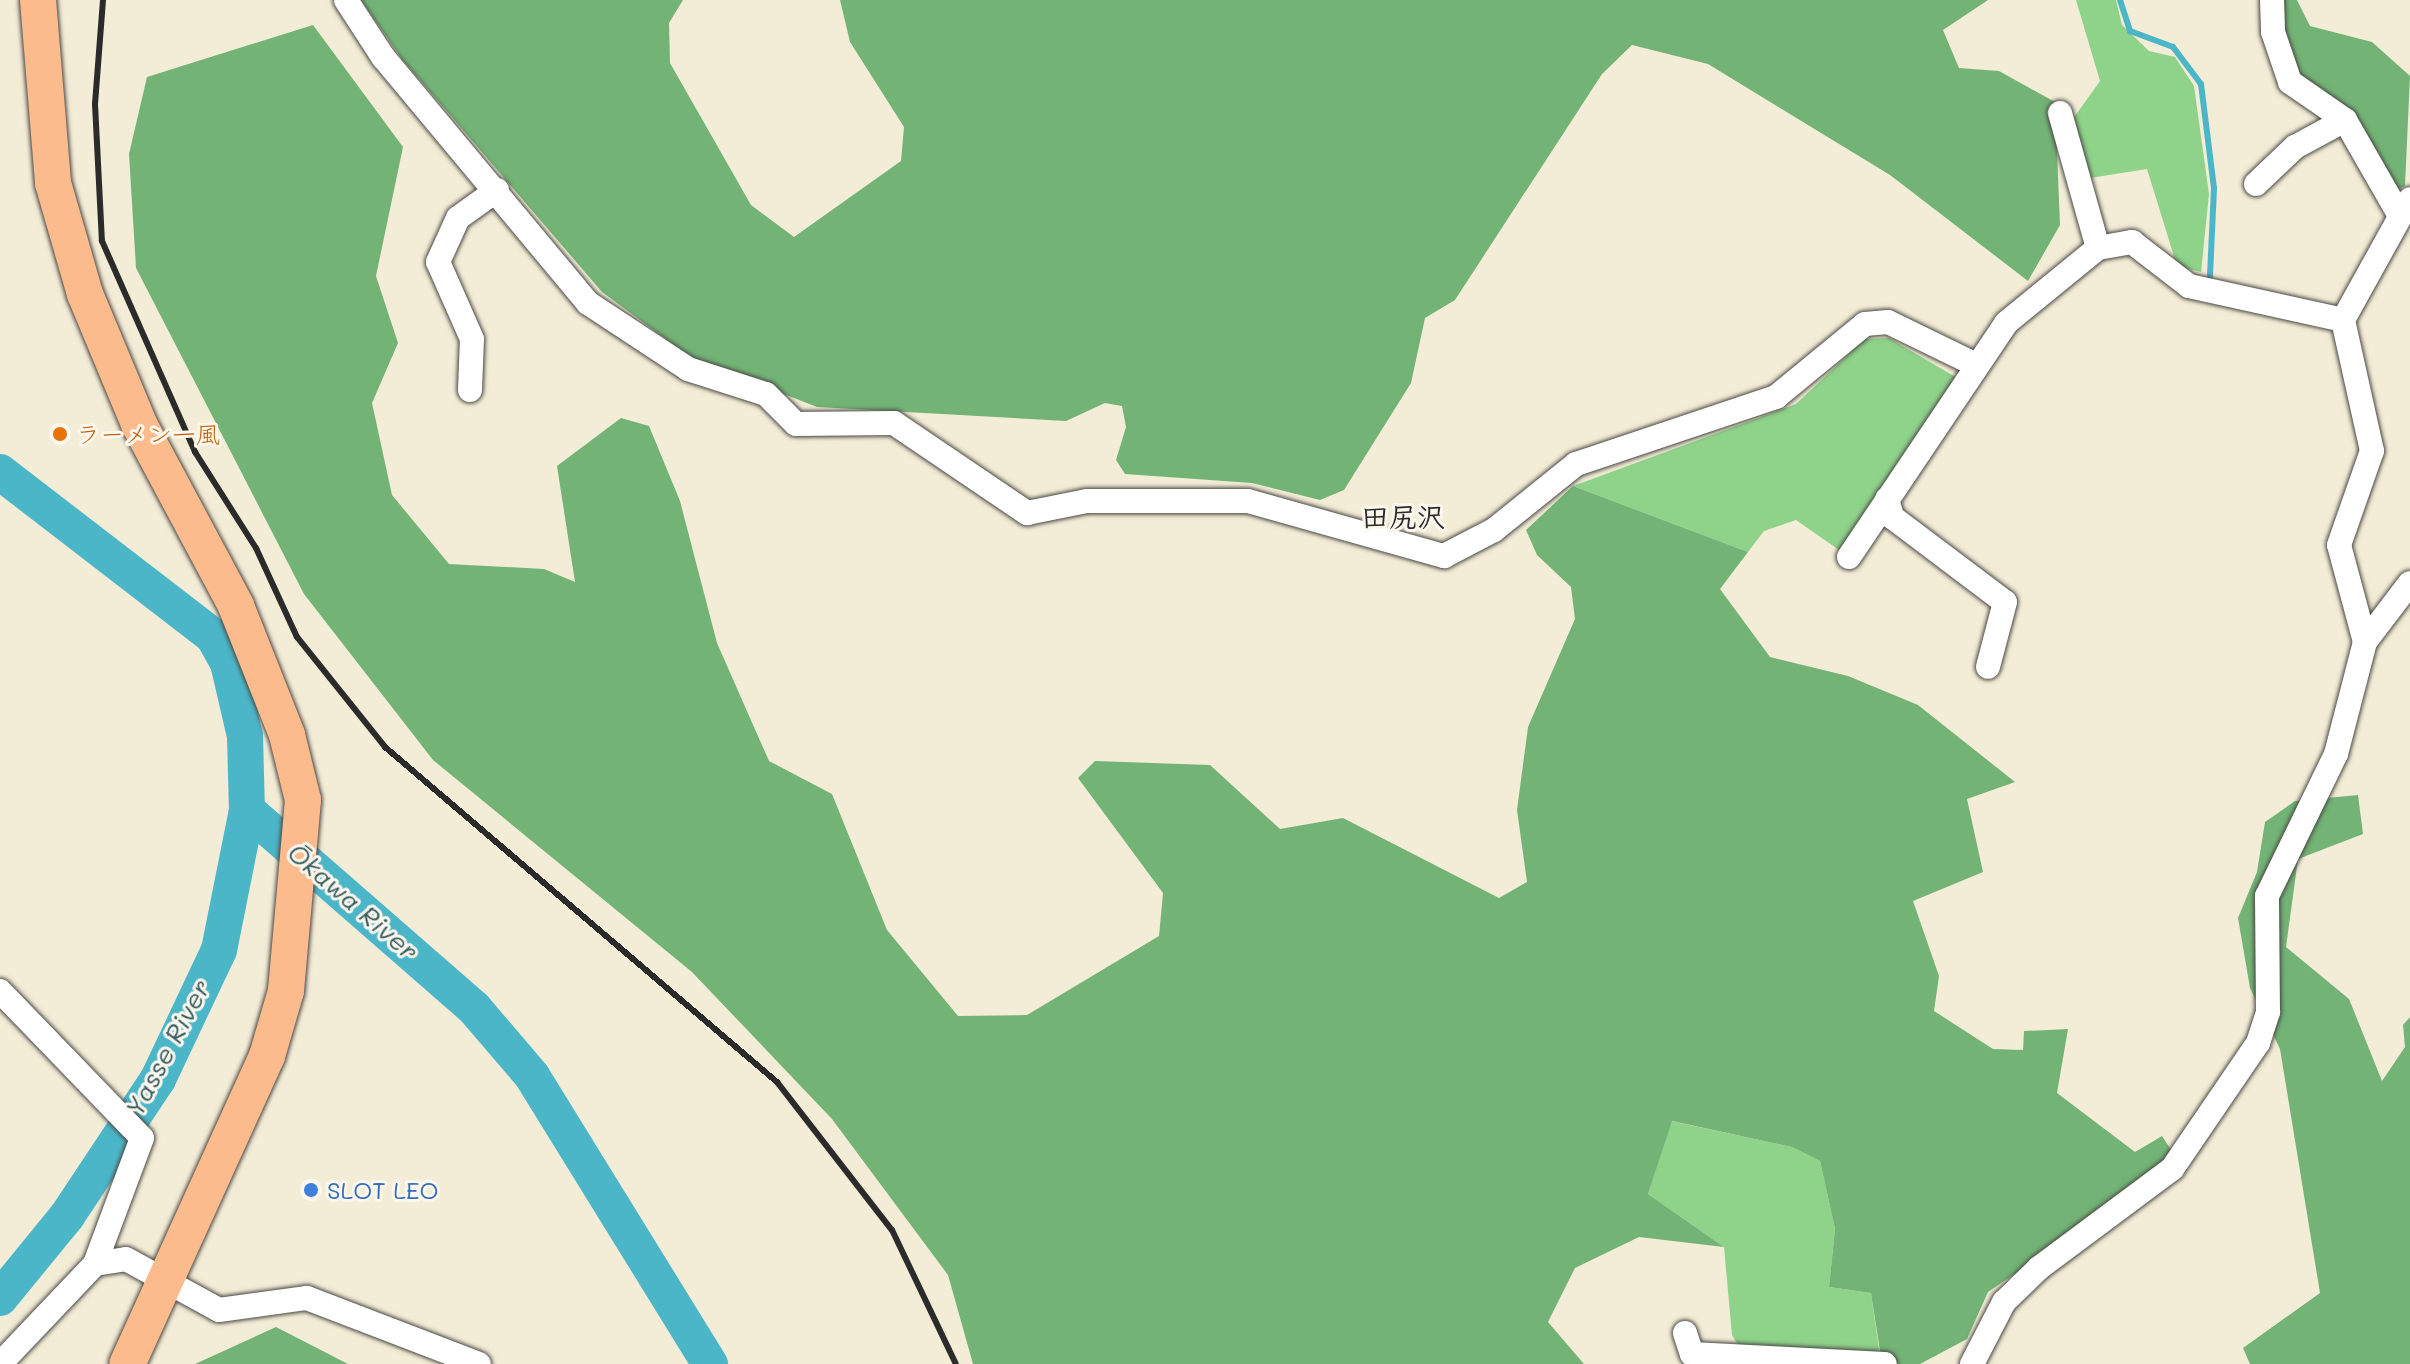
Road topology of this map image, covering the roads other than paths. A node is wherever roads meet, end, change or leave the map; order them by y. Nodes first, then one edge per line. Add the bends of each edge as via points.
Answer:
1 (38, 0) edge
2 (346, 0) edge
3 (2272, 0) edge
4 (2060, 113) dead end
5 (2345, 120) junction
6 (2256, 184) dead end
7 (497, 190) junction
8 (2403, 220) edge
9 (2098, 248) junction
10 (2343, 320) junction
11 (1974, 364) junction
12 (470, 390) dead end
13 (1887, 499) junction
14 (1849, 557) dead end
15 (2410, 583) edge
16 (2365, 642) junction
17 (1988, 667) dead end
18 (0, 991) edge
19 (95, 1264) junction
20 (167, 1279) junction
21 (1685, 1333) dead end
22 (0, 1364) edge
23 (127, 1364) edge
24 (479, 1364) edge
25 (1885, 1364) edge
26 (1972, 1364) edge

1 - 20 highway via 53,183 85,294 139,424 236,606 287,735 303,800 286,991 267,1056
2 - 7 street via 383,57
3 - 5 street via 2273,32 2290,82
4 - 9 street
5 - 6 street via 2295,147
5 - 8 street
7 - 11 street via 588,303 688,369 766,394 796,424 894,423 1027,513 1087,501 1248,501 1444,556 1494,530 1576,464 1776,397 1865,324 1888,322
7 - 12 street via 458,218 438,262 472,339
8 - 10 street
9 - 10 street via 2132,242 2189,286
9 - 11 street via 2006,323
10 - 16 street via 2372,451 2339,545
11 - 13 street
13 - 14 street
13 - 17 street via 1892,517 2005,602
15 - 16 street
16 - 26 street via 2336,754 2267,896 2268,1012 2258,1043 2172,1169 2039,1268 2004,1302
18 - 19 street via 142,1138
19 - 20 street via 126,1259
19 - 22 street
20 - 23 highway
20 - 24 street via 219,1310 307,1298
21 - 25 street via 1692,1354

